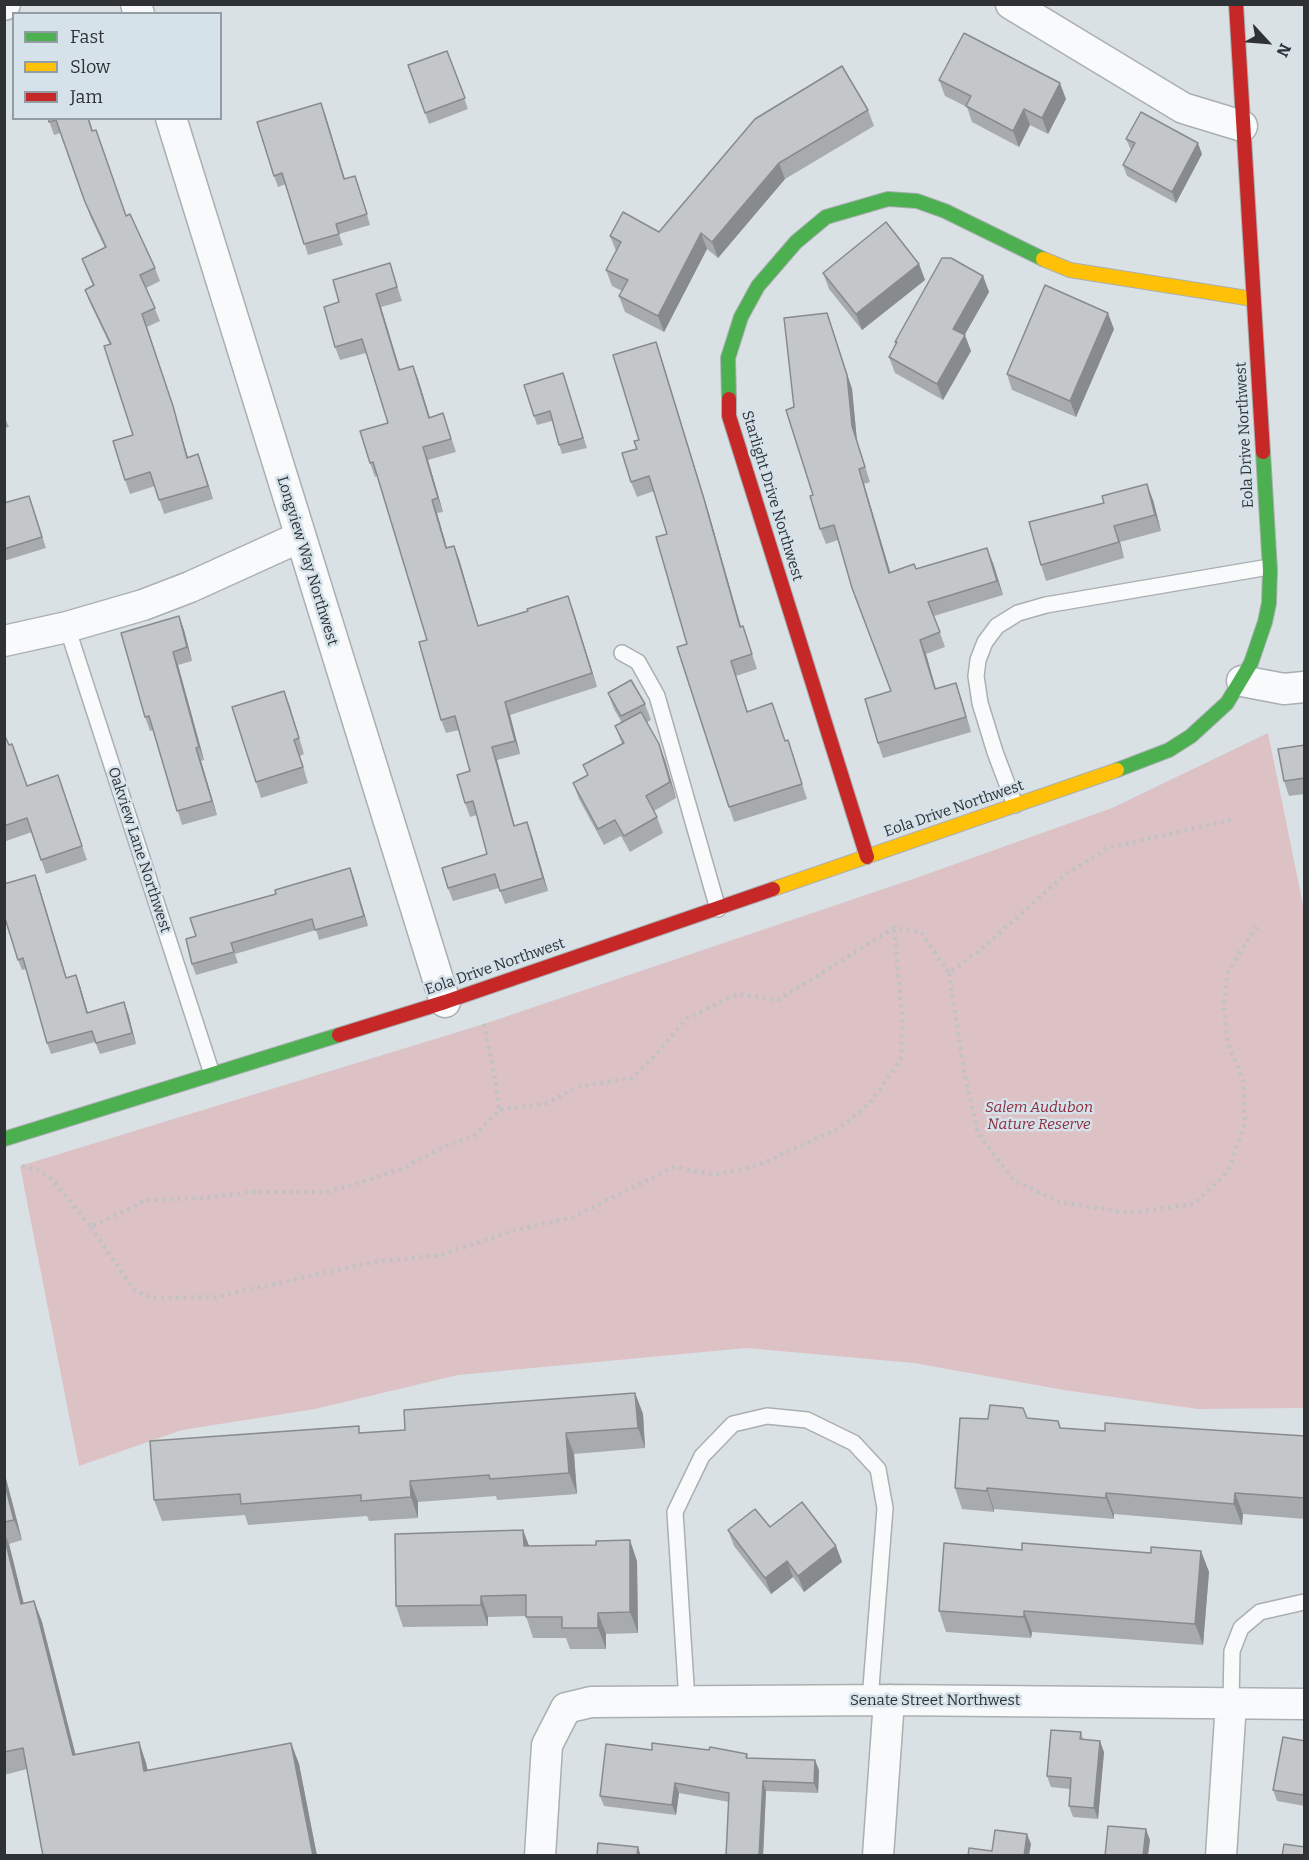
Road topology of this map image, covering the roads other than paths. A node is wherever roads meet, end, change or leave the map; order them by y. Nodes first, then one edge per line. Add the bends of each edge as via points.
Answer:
1 (1011, 4) edge
2 (1236, 4) edge
3 (172, 120) edge
4 (1242, 126) junction
5 (1253, 299) junction
6 (300, 537) junction
7 (1269, 567) junction
8 (67, 627) junction
9 (4, 641) edge
10 (622, 653) dead end
11 (1242, 681) junction
12 (1305, 687) edge
13 (1015, 805) junction
14 (867, 857) junction
15 (718, 909) junction
16 (445, 1002) junction
17 (212, 1074) junction
18 (4, 1139) edge
19 (1305, 1602) edge
20 (880, 1700) junction
21 (687, 1701) junction
22 (1231, 1703) junction
23 (1305, 1704) edge
24 (540, 1856) edge
25 (878, 1856) edge
26 (1221, 1856) edge

1 - 4 street via 1183,108
2 - 4 main road, Eola Drive Northwest
3 - 6 street, Longview Way Northwest
4 - 5 main road, Eola Drive Northwest
5 - 7 main road, Eola Drive Northwest
5 - 14 main road, Starlight Drive Northwest via 1070,270 945,211 917,201 888,199 826,217 796,242 758,286 741,317 728,358 729,416
6 - 8 street via 190,587
6 - 16 street, Longview Way Northwest
7 - 11 main road, Eola Drive Northwest via 1265,622
7 - 13 lane via 1046,605 1018,613 997,626 985,642 976,676 983,713
8 - 9 street
8 - 17 lane, Oakview Lane Northwest
10 - 15 lane via 638,662 657,696
11 - 12 street via 1284,689
11 - 13 main road, Eola Drive Northwest via 1227,704 1169,750
13 - 14 main road, Eola Drive Northwest
14 - 15 main road, Eola Drive Northwest
15 - 16 main road, Eola Drive Northwest
16 - 17 main road, Eola Drive Northwest
17 - 18 main road, Eola Drive Northwest
19 - 22 lane via 1260,1612 1241,1628 1233,1651
20 - 21 street, Senate Street Northwest
20 - 21 lane via 885,1508 878,1469 854,1443 807,1420 767,1416 733,1424 702,1456 675,1512
20 - 22 street, Senate Street Northwest
20 - 25 street
21 - 24 street, Senate Street Northwest via 591,1702 566,1708 547,1745
22 - 23 street, Senate Street Northwest
22 - 26 street

